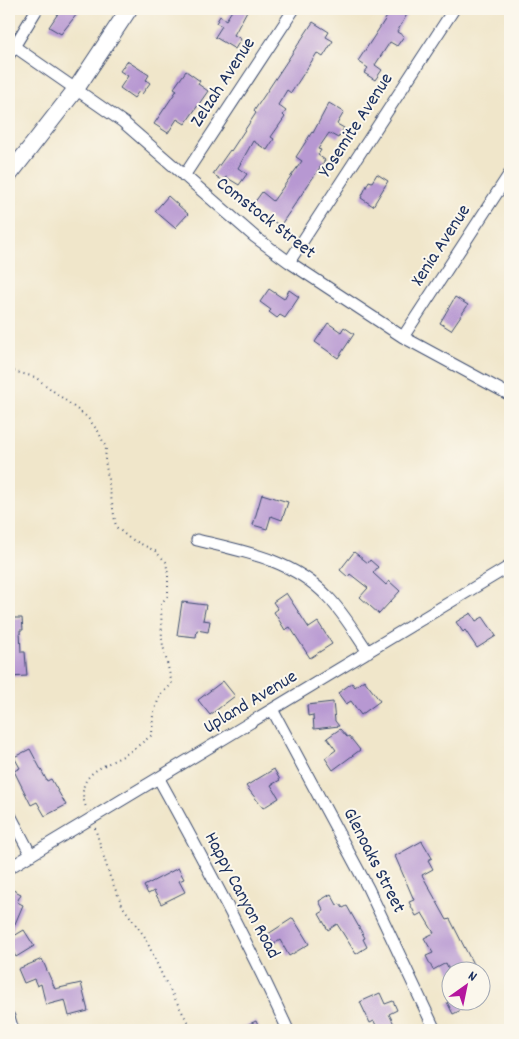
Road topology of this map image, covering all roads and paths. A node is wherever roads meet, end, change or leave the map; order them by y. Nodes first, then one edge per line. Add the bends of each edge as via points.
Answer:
1 (129, 9) edge
2 (294, 9) edge
3 (454, 9) edge
4 (35, 10) edge
5 (12, 51) edge
6 (76, 89) junction
7 (510, 173) edge
8 (9, 175) edge
9 (184, 176) junction
10 (289, 262) junction
11 (403, 338) junction
12 (9, 370) edge
13 (510, 395) edge
14 (197, 540) dead end
15 (510, 566) edge
16 (368, 652) junction
17 (273, 711) junction
18 (159, 779) junction
19 (9, 813) edge
20 (89, 814) junction
21 (31, 855) junction
22 (9, 868) edge
23 (9, 1017) edge
24 (12, 1030) edge
25 (192, 1030) edge
26 (288, 1030) edge
27 (435, 1030) edge

1 - 6 main road
2 - 9 street, Zelzah Avenue
3 - 10 street, Yosemite Avenue
4 - 5 street
5 - 6 street, Comstock Street
6 - 8 main road
6 - 9 street, Comstock Street via 123,122
7 - 11 street, Xenia Avenue
9 - 10 street, Comstock Street via 255,238
10 - 11 street, Comstock Street
11 - 13 street, Comstock Street
12 - 20 path via 35,377 87,417 106,448 116,528 155,551 166,562 168,595 161,604 162,641 172,684 160,695 153,715 152,735 125,755 93,772 86,780 82,792
14 - 16 street via 276,562 298,573 326,594 342,612
15 - 16 street, Upland Avenue
16 - 17 street, Upland Avenue
17 - 18 street, Upland Avenue
17 - 27 street, Glenoaks Street via 368,888
18 - 20 street, Upland Avenue
18 - 26 street, Happy Canyon Road via 257,961
19 - 21 street
20 - 21 street, Upland Avenue
20 - 25 path via 110,877 124,907 145,937
21 - 22 street, Upland Avenue
23 - 24 street

